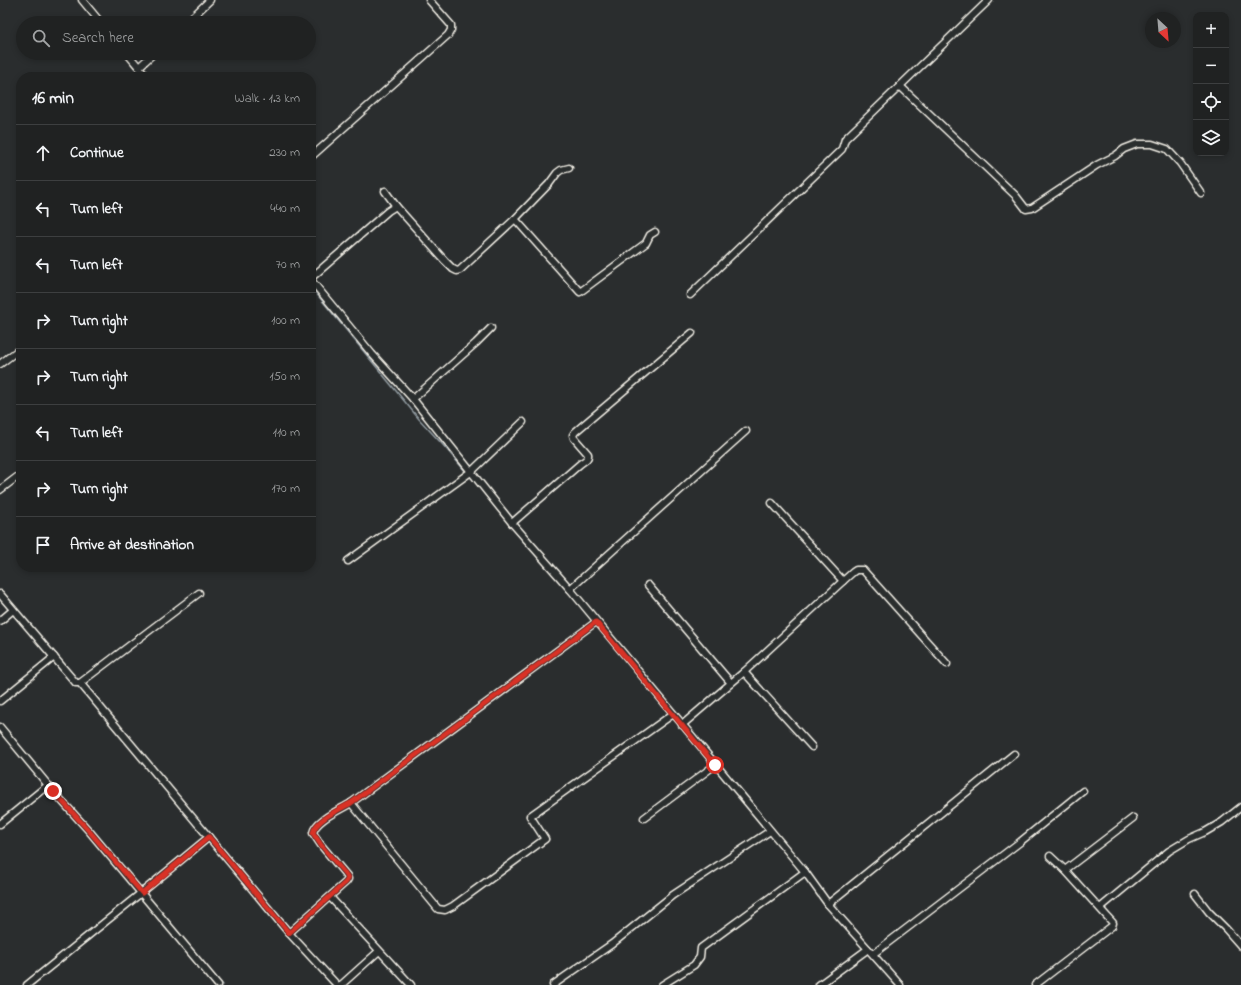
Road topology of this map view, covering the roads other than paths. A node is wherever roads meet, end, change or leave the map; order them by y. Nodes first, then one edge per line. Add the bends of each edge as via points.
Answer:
1 (82, 0) edge
2 (210, 0) edge
3 (429, 0) edge
4 (989, 0) edge
5 (95, 16) edge
6 (193, 16) edge
7 (133, 60) edge
8 (146, 60) edge
9 (139, 67) junction
10 (143, 72) edge
11 (900, 86) junction
12 (316, 153) edge
13 (569, 168) dead end
14 (385, 191) dead end
15 (1201, 193) dead end
16 (396, 206) junction
17 (515, 219) junction
18 (655, 232) dead end
19 (316, 275) edge
20 (316, 285) edge
21 (690, 295) dead end
22 (492, 328) dead end
23 (692, 333) dead end
24 (16, 352) edge
25 (0, 364) edge
26 (413, 399) junction
27 (523, 422) dead end
28 (746, 431) dead end
29 (472, 471) junction
30 (16, 478) edge
31 (0, 490) edge
32 (772, 503) dead end
33 (512, 523) junction
34 (348, 561) dead end
35 (842, 581) junction
36 (648, 585) dead end
37 (570, 590) junction
38 (199, 593) dead end
39 (0, 594) edge
40 (13, 610) junction
41 (0, 621) edge
42 (596, 622) junction
43 (54, 657) junction
44 (947, 664) dead end
45 (744, 672) junction
46 (80, 683) junction
47 (731, 684) junction
48 (0, 701) edge
49 (673, 714) junction
50 (682, 725) junction
51 (0, 727) edge
52 (812, 747) dead end
53 (1014, 754) dead end
54 (715, 765) junction
55 (48, 785) junction
56 (1083, 791) dead end
57 (351, 803) junction
58 (1241, 807) edge
59 (644, 818) dead end
60 (1133, 818) dead end
61 (0, 824) edge
62 (770, 831) junction
63 (209, 837) junction
64 (1050, 856) dead end
65 (1065, 870) junction
66 (805, 872) junction
67 (142, 893) junction
68 (1195, 894) dead end
69 (330, 897) junction
70 (828, 904) junction
71 (1100, 908) junction
72 (289, 933) junction
73 (1241, 946) edge
74 (379, 951) junction
75 (870, 951) junction
76 (27, 985) edge
77 (218, 985) edge
78 (337, 985) edge
79 (341, 985) edge
80 (411, 985) edge
81 (553, 985) edge
82 (662, 985) edge
83 (820, 985) edge
84 (900, 985) edge
85 (1035, 985) edge

1 - 5 street
2 - 6 street
3 - 12 street via 451,25 448,35
4 - 11 street
7 - 9 street
8 - 9 street
9 - 10 street
11 - 15 street via 1016,196 1026,209 1032,208 1097,165 1136,144 1152,144 1167,149
11 - 21 street via 845,139 842,149
13 - 17 street via 557,173
14 - 16 street
16 - 17 street via 457,271
16 - 19 street via 388,210
17 - 18 street via 580,292 646,243
20 - 26 street via 372,354
22 - 26 street
23 - 33 street via 575,432 574,438 588,454 586,460
24 - 25 street
26 - 29 street
27 - 29 street
28 - 37 street
29 - 33 street
29 - 34 street
30 - 31 street
32 - 35 street
33 - 37 street
35 - 44 street via 856,570 863,570
35 - 45 street
36 - 47 street
37 - 42 street
38 - 46 street
39 - 40 street
40 - 41 street
40 - 43 street
42 - 49 street
42 - 57 street
43 - 46 street via 76,683
43 - 48 street
45 - 47 street
45 - 52 street
46 - 63 street
47 - 50 street
49 - 50 street
49 - 57 street via 530,816 545,839 445,910 438,909
50 - 54 street
51 - 55 street
53 - 70 street
54 - 59 street
54 - 62 street
55 - 61 street
55 - 67 street
56 - 75 street via 1020,842
57 - 69 street via 318,823 313,833 348,879
58 - 71 street via 1222,822 1169,851
60 - 65 street
62 - 66 street
62 - 81 street via 673,895 612,944
63 - 67 street
63 - 72 street
64 - 65 street
65 - 71 street
66 - 70 street
66 - 82 street via 701,948 700,957 694,965
67 - 76 street
67 - 77 street
68 - 73 street
69 - 72 street
69 - 74 street
70 - 75 street
71 - 85 street via 1113,923 1112,926
72 - 78 street
74 - 79 street
74 - 80 street
75 - 83 street
75 - 84 street

